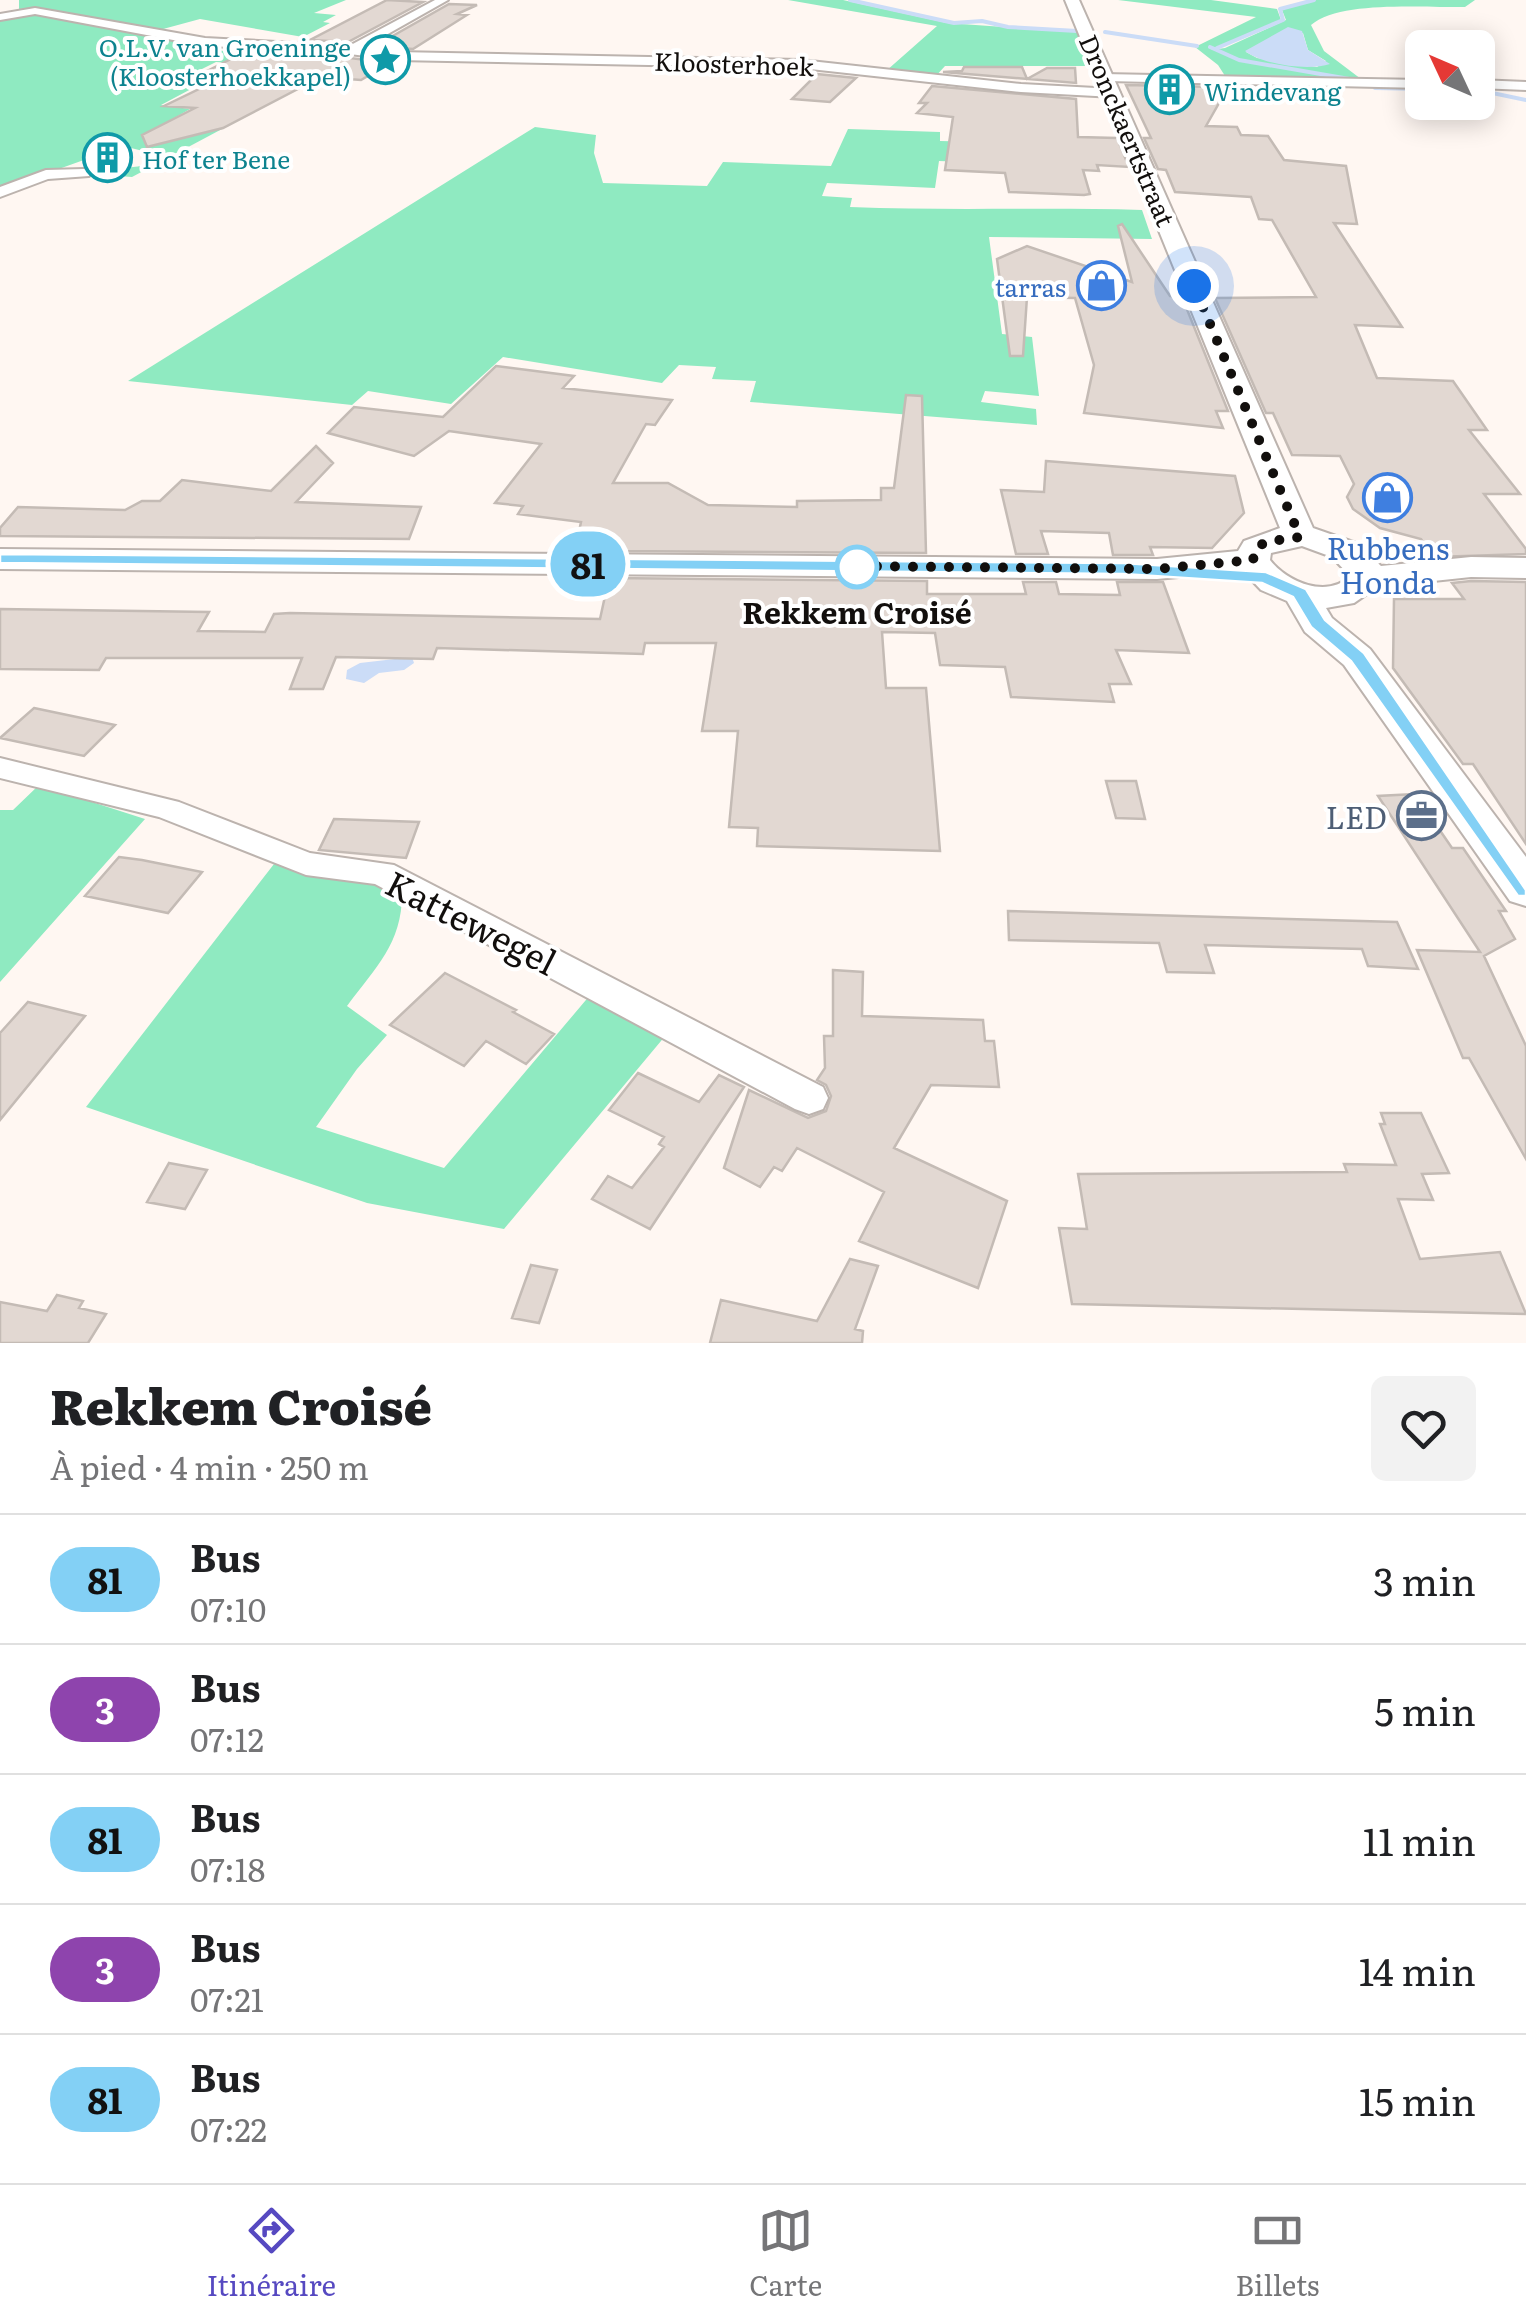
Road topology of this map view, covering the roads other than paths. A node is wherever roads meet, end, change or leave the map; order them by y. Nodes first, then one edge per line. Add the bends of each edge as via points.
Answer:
1 (443, 0) edge
2 (1072, 0) edge
3 (0, 17) edge
4 (353, 50) junction
5 (1405, 84) edge
6 (1110, 85) junction
7 (1495, 85) edge
8 (1526, 86) edge
9 (84, 172) dead end
10 (0, 192) edge
11 (1300, 537) junction
12 (0, 559) edge
13 (1526, 568) edge
14 (1259, 569) junction
15 (1354, 577) junction
16 (1300, 593) junction
17 (1358, 657) junction
18 (0, 768) edge
19 (1526, 890) edge
20 (809, 1098) dead end

1 - 4 street
2 - 6 main road, Dronckaertstraat
3 - 4 street, Kloosterhoek via 35,10 205,42
4 - 6 street, Kloosterhoek via 801,64 1020,88
5 - 6 street, Kloosterhoek
6 - 11 main road, Dronckaertstraat
7 - 8 street
9 - 10 street
11 - 14 main road via 1256,548
11 - 15 main road via 1338,546
12 - 14 main road
13 - 15 main road
14 - 16 main road
15 - 16 main road
15 - 17 main road
16 - 17 main road via 1318,624
17 - 19 main road
18 - 20 street, Kattewegel via 168,809 306,864 382,872

